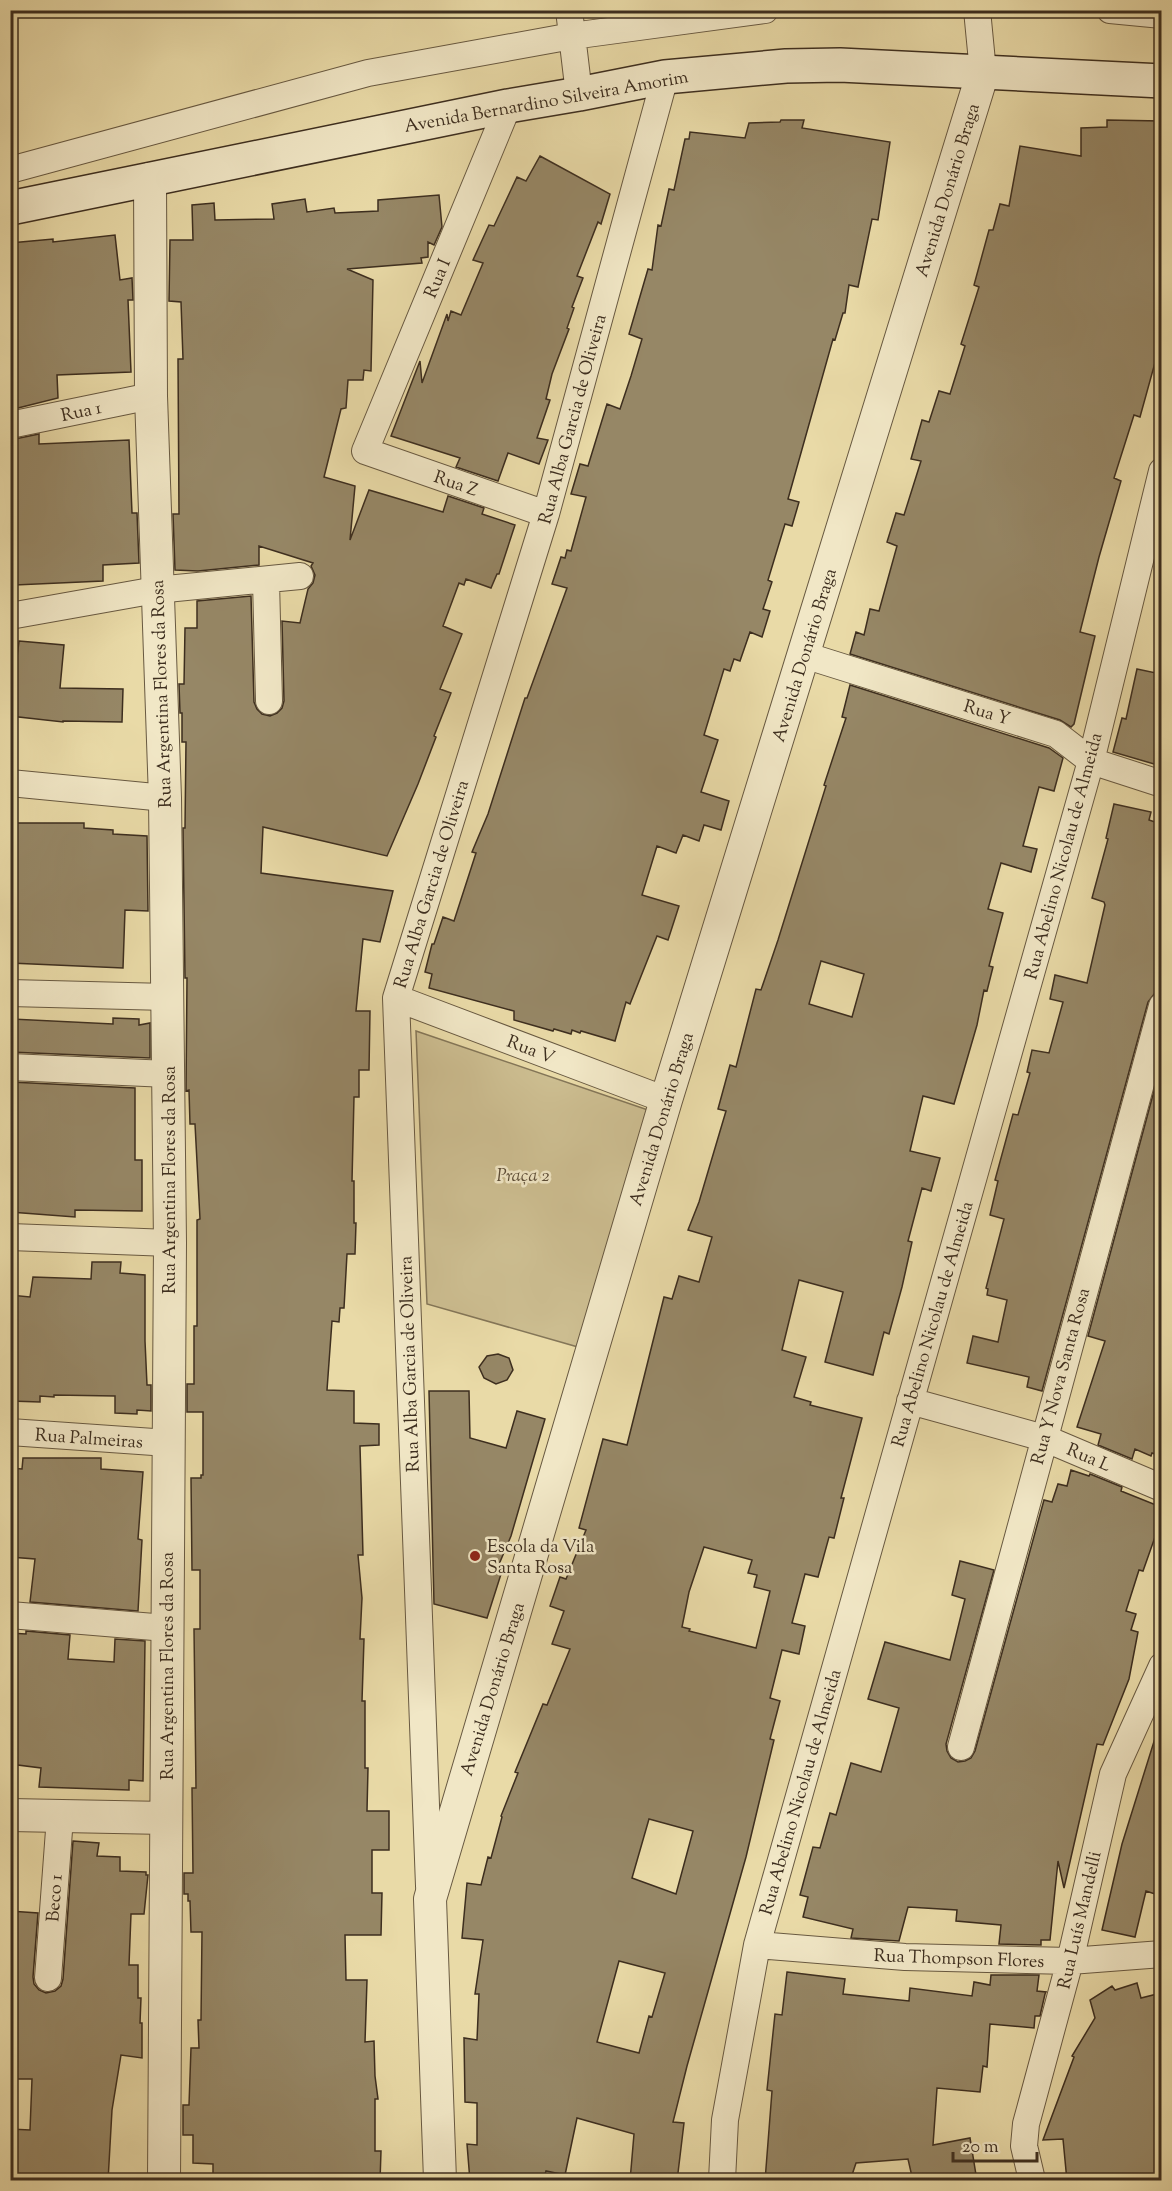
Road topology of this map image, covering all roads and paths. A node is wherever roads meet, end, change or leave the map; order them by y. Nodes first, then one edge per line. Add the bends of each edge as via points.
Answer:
1 (569, 10) edge
2 (765, 10) edge
3 (977, 10) edge
4 (1110, 10) edge
5 (1161, 15) edge
6 (572, 36) junction
7 (983, 72) junction
8 (665, 77) junction
9 (1161, 81) edge
10 (579, 94) junction
11 (508, 106) junction
12 (10, 170) edge
13 (150, 179) junction
14 (10, 208) edge
15 (151, 396) junction
16 (10, 425) edge
17 (365, 451) joint
18 (1161, 471) edge
19 (546, 514) junction
20 (300, 576) dead end
21 (266, 580) junction
22 (156, 590) junction
23 (10, 616) edge
24 (804, 656) junction
25 (269, 701) dead end
26 (1090, 761) junction
27 (10, 783) edge
28 (1161, 784) edge
29 (165, 798) junction
30 (10, 993) edge
31 (167, 997) junction
32 (396, 998) junction
33 (1161, 1006) edge
34 (10, 1068) edge
35 (168, 1074) junction
36 (666, 1100) junction
37 (10, 1237) edge
38 (170, 1243) junction
39 (910, 1401) junction
40 (10, 1432) edge
41 (1044, 1438) junction
42 (168, 1443) junction
43 (1161, 1488) edge
44 (10, 1616) edge
45 (166, 1628) junction
46 (1161, 1666) edge
47 (961, 1747) dead end
48 (10, 1815) edge
49 (60, 1817) junction
50 (166, 1818) junction
51 (429, 1899) junction
52 (757, 1945) junction
53 (1161, 1954) edge
54 (1070, 1961) junction
55 (48, 1978) dead end
56 (164, 2181) edge
57 (440, 2181) edge
58 (722, 2181) edge
59 (1032, 2181) edge

1 - 6 street
2 - 6 street
3 - 7 street
4 - 5 street
6 - 10 street
6 - 12 street via 368,73
7 - 8 main road, Avenida Bernardino Silveira Amorim via 840,65
7 - 9 main road, Avenida Bernardino Silveira Amorim
7 - 24 street, Avenida Donário Braga
8 - 10 main road, Avenida Bernardino Silveira Amorim
8 - 19 street, Rua Alba Garcia de Oliveira
10 - 11 main road, Avenida Bernardino Silveira Amorim
11 - 13 main road, Avenida Bernardino Silveira Amorim
11 - 17 street, Rua I
13 - 14 main road, Avenida Bernardino Silveira Amorim
13 - 15 street, Rua Argentina Flores da Rosa
15 - 16 street, Rua 1
15 - 22 street, Rua Argentina Flores da Rosa
17 - 19 street, Rua Z
18 - 26 street, Rua Abelino Nicolau de Almeida
19 - 32 street, Rua Alba Garcia de Oliveira
20 - 21 street
21 - 22 street
21 - 25 street
22 - 23 street
22 - 29 street, Rua Argentina Flores da Rosa
24 - 26 street, Rua Y via 1056,734
24 - 36 street, Avenida Donário Braga
26 - 28 street, Rua Y
26 - 39 street, Rua Abelino Nicolau de Almeida
27 - 29 street
29 - 31 street, Rua Argentina Flores da Rosa
30 - 31 street
31 - 35 street, Rua Argentina Flores da Rosa
32 - 36 street, Rua V
32 - 51 street, Rua Alba Garcia de Oliveira
33 - 41 street, Rua Y Nova Santa Rosa
34 - 35 street
35 - 38 street, Rua Argentina Flores da Rosa
36 - 51 street, Avenida Donário Braga
37 - 38 street
38 - 42 street, Rua Argentina Flores da Rosa
39 - 41 street, Rua L
39 - 52 street, Rua Abelino Nicolau de Almeida
40 - 42 street, Rua Palmeiras
41 - 43 street, Rua L
41 - 47 street, Rua Y Nova Santa Rosa
42 - 45 street, Rua Argentina Flores da Rosa
44 - 45 street
45 - 50 street, Rua Argentina Flores da Rosa
46 - 54 street, Rua Luís Mandelli via 1113,1774
48 - 49 street
49 - 50 street
49 - 55 street, Beco 1
50 - 56 street, Rua Argentina Flores da Rosa
51 - 57 street, Avenida Donário Braga
52 - 54 street, Rua Thompson Flores via 905,1958
52 - 58 street, Rua Abelino Nicolau de Almeida via 725,2120
53 - 54 street, Rua Thompson Flores
54 - 59 street, Rua Luís Mandelli via 1026,2124 1023,2146

